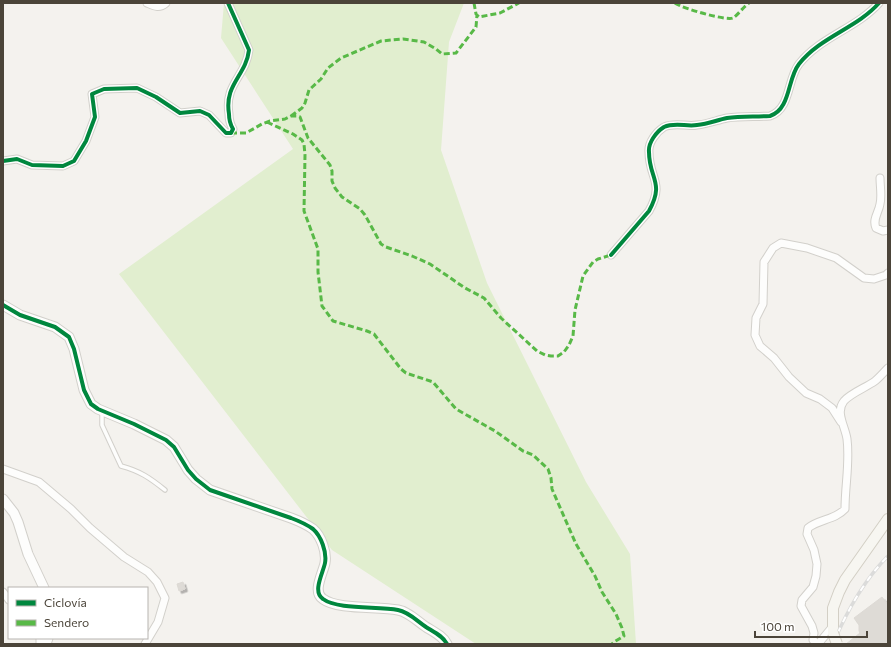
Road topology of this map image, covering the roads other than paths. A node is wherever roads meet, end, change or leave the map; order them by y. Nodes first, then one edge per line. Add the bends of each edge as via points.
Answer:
1 (147, 3) edge
2 (166, 3) edge
3 (228, 3) edge
4 (879, 3) edge
5 (3, 160) edge
6 (880, 178) dead end
7 (888, 230) edge
8 (611, 255) dead end
9 (888, 273) edge
10 (3, 305) edge
11 (888, 368) edge
12 (102, 411) junction
13 (841, 422) junction
14 (3, 469) edge
15 (165, 490) dead end
16 (3, 499) edge
17 (888, 519) edge
18 (44, 587) edge
19 (833, 629) junction
20 (148, 639) edge
21 (447, 644) edge
22 (837, 644) edge

1 - 2 street via 156,7
3 - 5 street via 249,50 248,58 228,96 230,124 233,129 230,133 226,133 209,114 200,111 180,113 138,88 104,89 92,94 96,117 74,161 63,166 32,165 17,159
4 - 8 street via 872,12 822,43 803,59 776,114 727,118 696,126 666,126 660,130 654,136 649,152 657,185 653,204
6 - 7 street via 880,204 875,224 876,228
9 - 13 street via 874,278 864,278 836,258 807,248 781,243 773,248 764,262 763,304 756,318 755,334 760,346 806,394 820,399 832,408
10 - 12 street via 20,315 55,327 69,338 88,399
11 - 13 street via 876,380 845,400 840,408
12 - 15 lane via 102,425 121,466 135,470
12 - 21 street via 166,440 174,447 188,470 210,490 291,518 314,530 325,555 318,588 322,599 336,605 399,610 444,638
13 - 19 street via 848,454 845,509 840,514 808,528 807,534 817,564 816,576 813,587 802,600 801,606 812,626 813,640 816,644
14 - 20 street via 39,482 124,557 148,572 157,582 165,598 158,622
16 - 18 street via 14,513 28,554
17 - 19 main road via 842,586 833,608
19 - 22 main road, bridge

